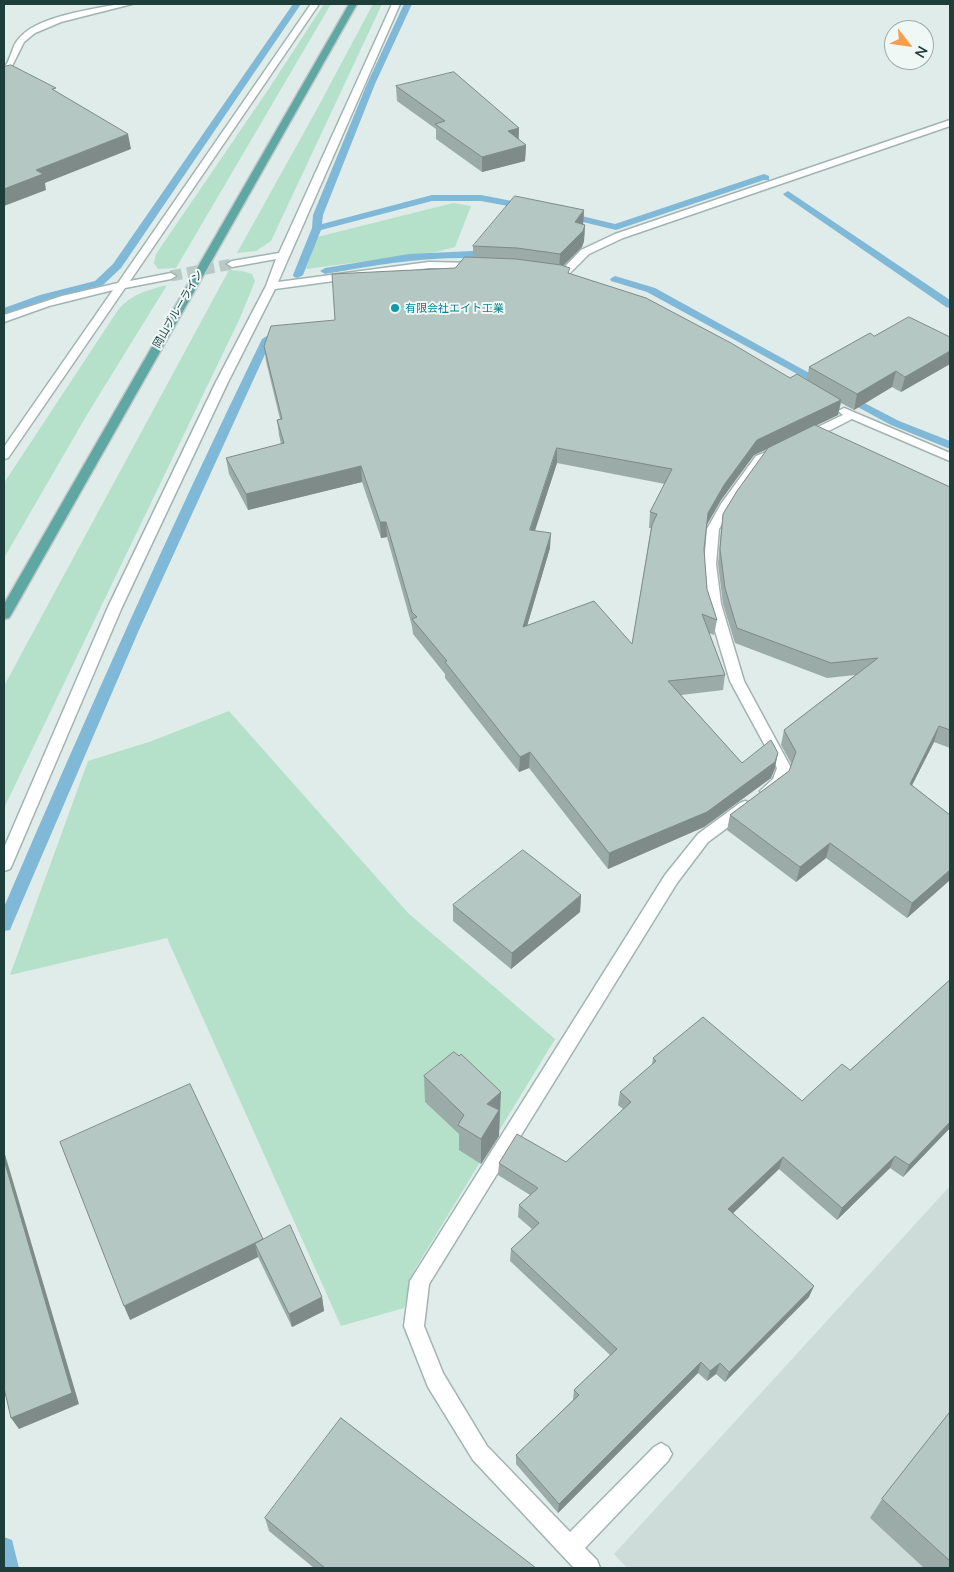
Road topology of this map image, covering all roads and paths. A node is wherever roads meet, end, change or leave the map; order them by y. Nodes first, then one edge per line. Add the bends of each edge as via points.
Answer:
1 (128, 4) edge
2 (315, 4) edge
3 (353, 4) edge
4 (396, 4) edge
5 (4, 70) edge
6 (950, 123) edge
7 (283, 255) junction
8 (232, 264) tunnel mouth
9 (488, 267) edge
10 (171, 276) tunnel mouth
11 (562, 276) edge
12 (121, 286) junction
13 (270, 286) junction
14 (4, 318) edge
15 (836, 406) edge
16 (851, 415) junction
17 (4, 455) edge
18 (950, 458) edge
19 (4, 615) edge
20 (4, 865) edge
21 (661, 1454) dead end
22 (570, 1548) junction
23 (589, 1568) edge

1 - 5 street via 32,30 20,40 13,62
2 - 12 street
3 - 19 main road, 岡山ブルーライン
4 - 7 street
6 - 11 street via 620,236 585,252
7 - 8 street
7 - 13 street
9 - 13 street via 428,265
10 - 12 street
12 - 14 street via 75,294
12 - 17 street
13 - 20 street via 114,607
15 - 16 street
16 - 18 street
16 - 22 street via 760,459 713,529 710,564 714,604 737,682 784,768 779,782 703,838 672,879 420,1281 414,1326 435,1380 480,1453
21 - 22 street
22 - 23 street

